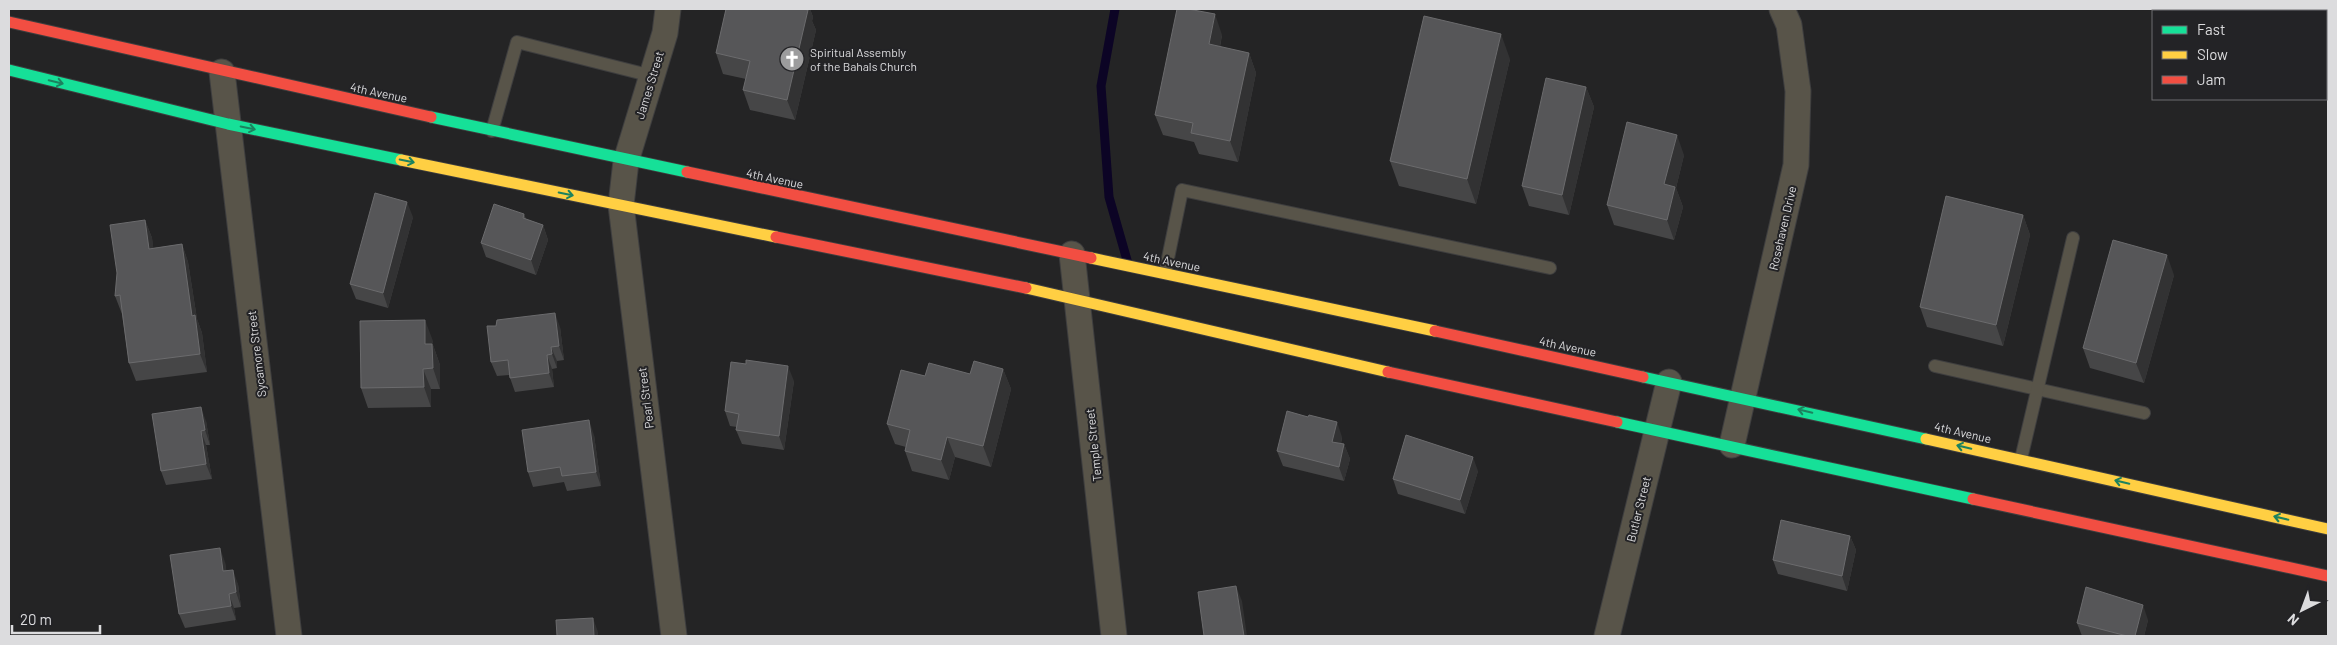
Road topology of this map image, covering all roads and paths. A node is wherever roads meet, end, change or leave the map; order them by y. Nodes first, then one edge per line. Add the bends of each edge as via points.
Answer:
1 (668, 9) edge
2 (1782, 9) edge
3 (9, 22) edge
4 (9, 70) edge
5 (222, 72) junction
6 (652, 76) junction
7 (228, 124) junction
8 (492, 131) junction
9 (626, 160) junction
10 (621, 205) junction
11 (2073, 238) dead end
12 (1072, 254) junction
13 (1550, 268) dead end
14 (1165, 273) junction
15 (1077, 299) junction
16 (1935, 366) dead end
17 (1669, 382) junction
18 (2037, 389) junction
19 (1742, 397) junction
20 (2144, 413) dead end
21 (1658, 430) junction
22 (1732, 445) junction
23 (2021, 459) junction
24 (2328, 528) edge
25 (2328, 576) edge
26 (289, 636) edge
27 (674, 636) edge
28 (1114, 636) edge
29 (1607, 636) edge

1 - 6 street, James Street via 665,34
2 - 19 street, Rosehaven Drive via 1790,24 1798,91 1796,165
3 - 5 main road, 4th Avenue
4 -> 7 main road
5 - 7 street, Sycamore Street
5 - 8 main road, 4th Avenue
6 - 8 lane via 517,42
6 - 9 street, James Street
7 -> 10 main road
7 - 26 street, Sycamore Street
8 - 9 main road, 4th Avenue
9 - 10 street, Pearl Street
9 - 12 main road, 4th Avenue
10 - 15 main road
10 - 27 street, Pearl Street
11 - 18 lane
12 - 14 main road, 4th Avenue
12 - 15 street, Temple Street
13 - 14 lane via 1182,190
14 - 17 main road, 4th Avenue
15 - 21 main road via 1328,359
15 - 28 street, Temple Street
16 - 18 lane
17 - 19 main road, 4th Avenue
17 - 21 street, Butler Street
18 - 20 lane
18 - 23 lane
19 - 22 street, Rosehaven Drive
23 -> 19 main road, 4th Avenue
21 - 22 main road
21 - 29 street, Butler Street
22 - 25 main road
24 -> 23 main road, 4th Avenue

